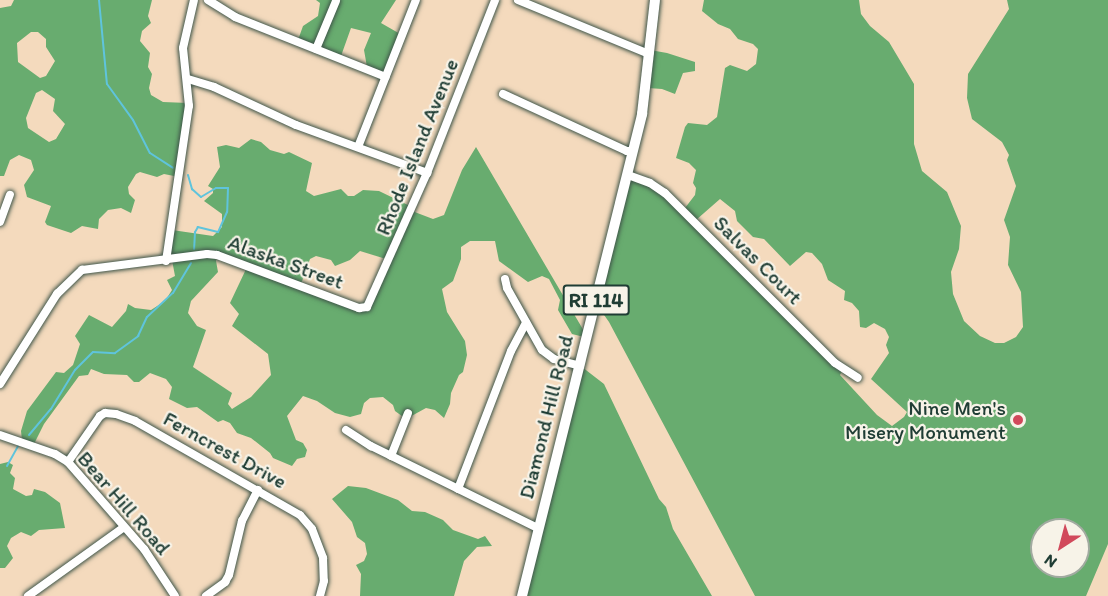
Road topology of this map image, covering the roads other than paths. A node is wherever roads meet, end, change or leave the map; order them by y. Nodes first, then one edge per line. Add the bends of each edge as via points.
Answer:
1 (194, 0) edge
2 (208, 0) edge
3 (416, 0) edge
4 (495, 0) edge
5 (518, 0) edge
6 (655, 0) edge
7 (336, 1) edge
8 (316, 49) junction
9 (649, 54) junction
10 (387, 77) junction
11 (188, 79) junction
12 (503, 94) dead end
13 (358, 147) junction
14 (633, 151) junction
15 (428, 173) junction
16 (628, 175) junction
17 (10, 195) dead end
18 (0, 222) edge
19 (166, 261) junction
20 (506, 279) dead end
21 (368, 307) joint
22 (526, 323) junction
23 (580, 366) junction
24 (858, 378) dead end
25 (0, 384) edge
26 (408, 413) dead end
27 (346, 430) dead end
28 (0, 435) edge
29 (391, 456) junction
30 (68, 462) junction
31 (458, 489) junction
32 (258, 490) junction
33 (124, 526) junction
34 (538, 528) junction
35 (28, 596) edge
36 (175, 596) edge
37 (206, 596) edge
38 (320, 596) edge
39 (522, 596) edge

1 - 11 street via 183,48
2 - 8 street via 235,17
3 - 10 street
4 - 15 street, Rhode Island Avenue
5 - 9 street
6 - 9 main road, Diamond Hill Road / RI 114
7 - 8 street
8 - 10 street
9 - 14 main road, Diamond Hill Road / RI 114
10 - 13 street
11 - 13 street
11 - 19 street via 187,120
12 - 14 street
13 - 15 street
14 - 16 main road, Diamond Hill Road / RI 114
15 - 21 street, Rhode Island Avenue
16 - 23 main road, Diamond Hill Road / RI 114
16 - 24 street, Salvas Court via 665,193 835,363
17 - 18 street
19 - 21 street, Alaska Street via 217,255 359,308
19 - 25 street, Alaska Street via 77,273 57,294
20 - 22 street
22 - 23 street via 548,356
22 - 31 street via 511,351
23 - 34 main road, Diamond Hill Road / RI 114
26 - 29 street
27 - 29 street
28 - 30 street, Bear Hill Road
29 - 31 street
30 - 32 street, Ferncrest Drive via 100,416 116,414
30 - 33 street, Bear Hill Road
31 - 34 street
32 - 37 street via 242,521 229,575
32 - 38 street, Ferncrest Drive via 300,515 312,529 323,558
33 - 35 street
33 - 36 street, Bear Hill Road
34 - 39 main road, Diamond Hill Road / RI 114

